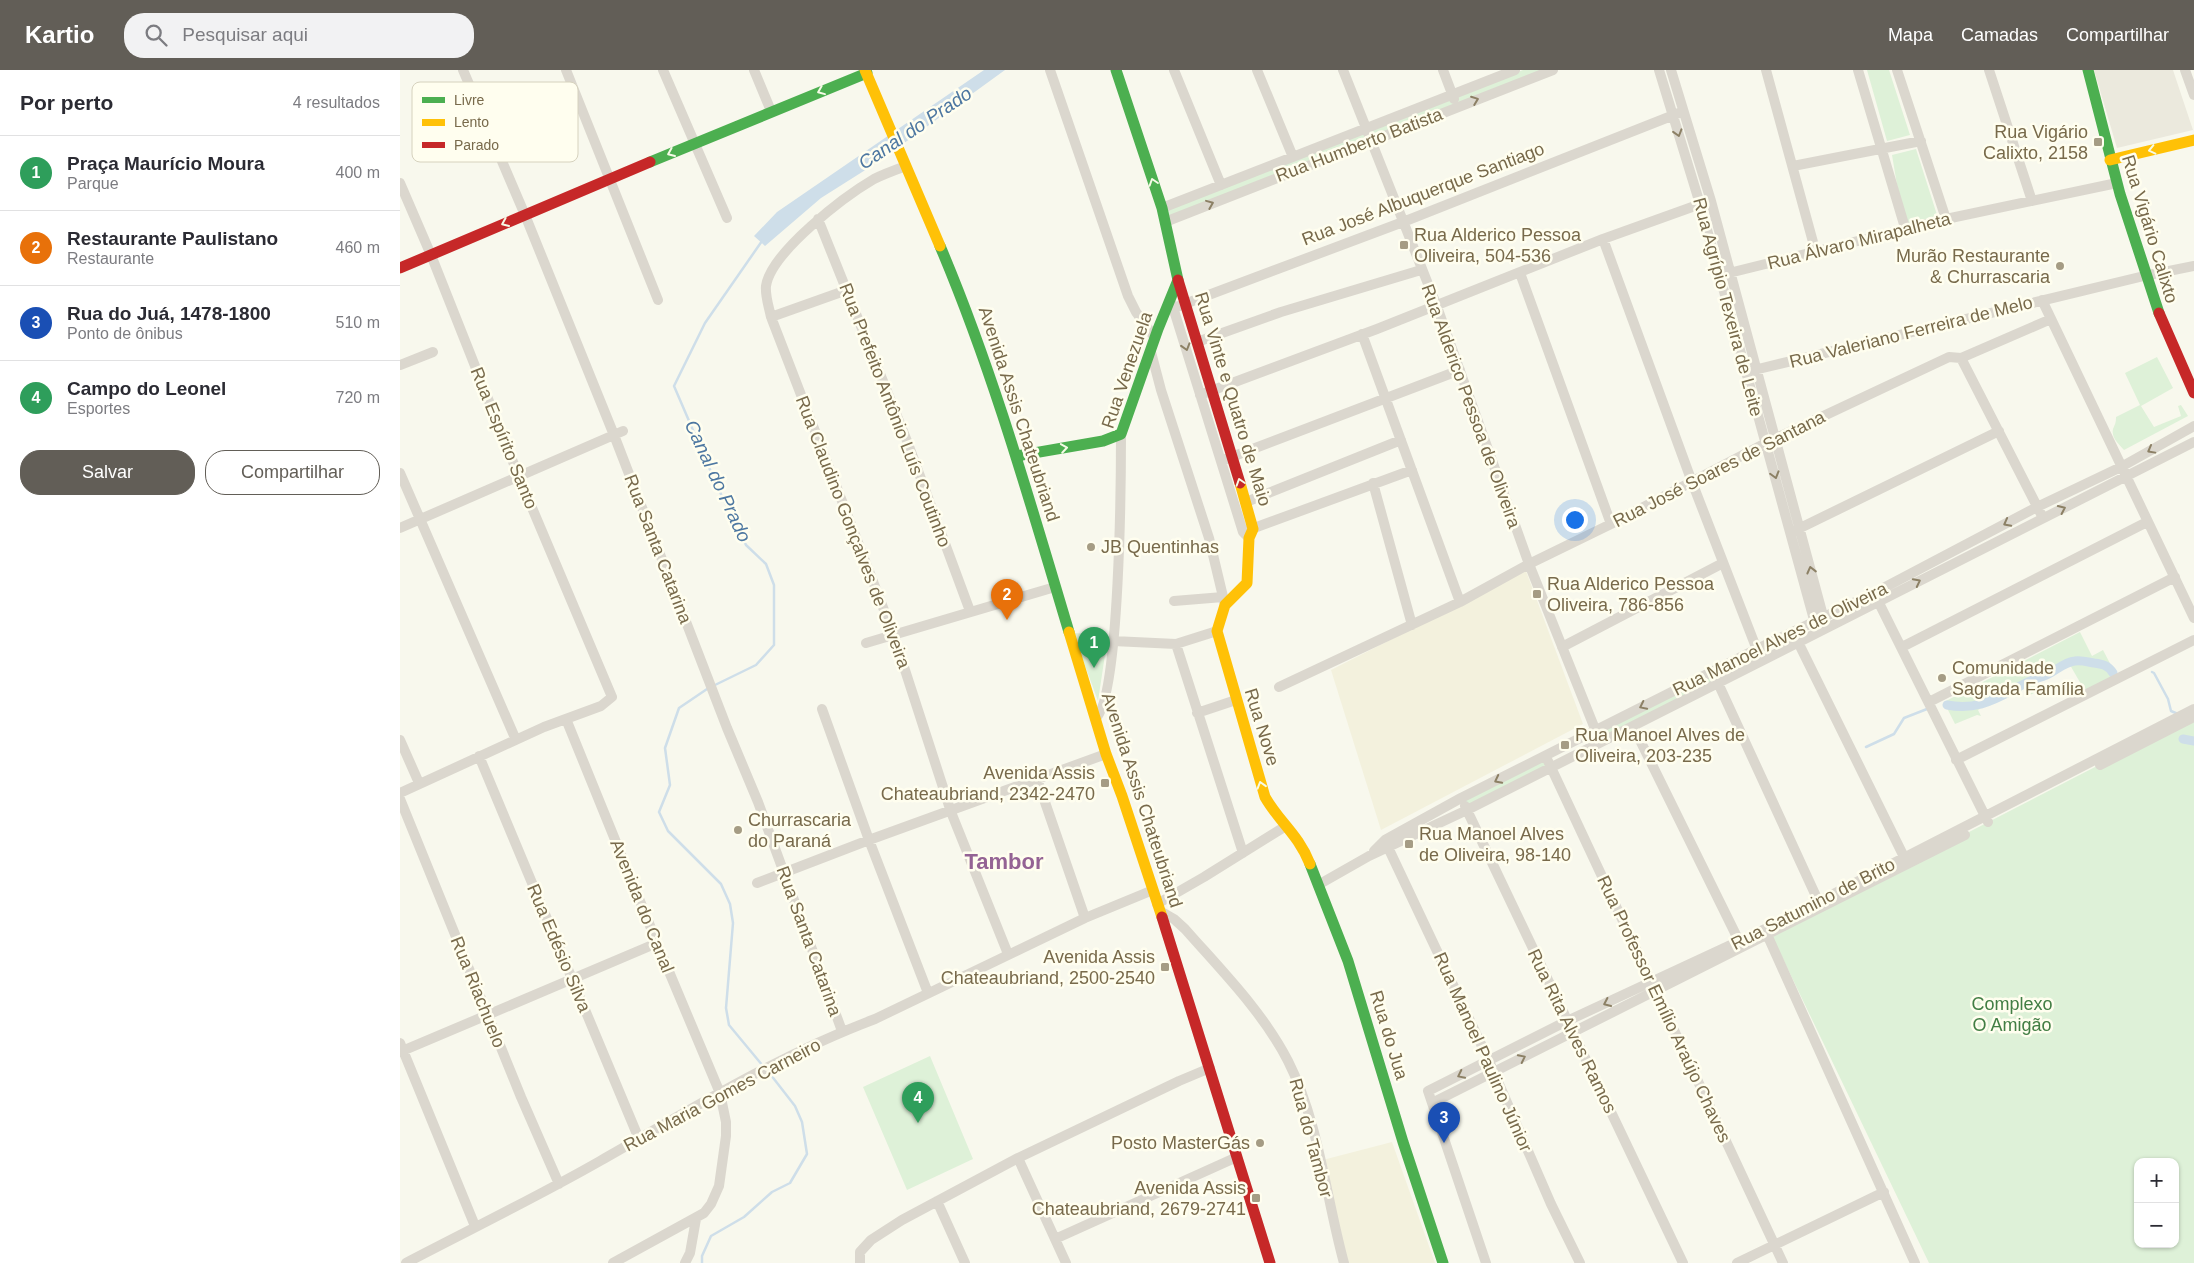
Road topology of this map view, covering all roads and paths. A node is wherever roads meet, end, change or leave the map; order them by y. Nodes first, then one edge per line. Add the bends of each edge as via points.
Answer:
1 (463, 70) edge
2 (566, 70) edge
3 (663, 70) edge
4 (754, 70) edge
5 (1050, 70) edge
6 (1116, 70) edge
7 (1174, 70) edge
8 (1257, 70) edge
9 (1343, 70) edge
10 (1443, 70) edge
11 (1516, 70) edge
12 (1553, 70) edge
13 (1659, 70) edge
14 (1671, 70) edge
15 (1766, 70) edge
16 (1858, 70) edge
17 (1897, 70) edge
18 (1989, 70) edge
19 (2088, 70) edge
20 (2185, 70) edge
21 (866, 72) edge
22 (468, 82) edge
23 (571, 82) edge
24 (1452, 94) junction
25 (2194, 95) edge
26 (578, 99) edge
27 (1458, 107) junction
28 (771, 111) junction
29 (1684, 112) junction
30 (1673, 116) junction
31 (1366, 129) junction
32 (1370, 140) junction
33 (2194, 140) edge
34 (1921, 141) junction
35 (694, 143) junction
36 (1882, 148) junction
37 (1293, 157) junction
38 (2110, 160) junction
39 (502, 162) edge
40 (905, 162) junction
41 (1793, 166) junction
42 (611, 178) junction
43 (2117, 183) junction
44 (400, 184) edge
45 (1220, 185) junction
46 (2032, 200) junction
47 (1712, 201) junction
48 (1700, 204) junction
49 (1162, 208) junction
50 (525, 215) junction
51 (727, 218) dead end
52 (818, 219) junction
53 (1946, 220) junction
54 (1165, 222) junction
55 (1403, 222) junction
56 (1906, 231) junction
57 (1603, 239) junction
58 (1816, 253) junction
59 (431, 255) junction
60 (2194, 266) edge
61 (400, 268) edge
62 (1421, 270) junction
63 (1731, 272) junction
64 (1520, 273) junction
65 (1720, 276) junction
66 (2144, 276) junction
67 (1178, 280) junction
68 (847, 290) junction
69 (658, 300) dead end
70 (2042, 300) junction
71 (1185, 303) junction
72 (1172, 304) junction
73 (1436, 304) junction
74 (771, 317) junction
75 (2051, 319) junction
76 (1362, 334) junction
77 (1155, 338) junction
78 (1197, 342) junction
79 (1151, 350) junction
80 (433, 352) dead end
81 (1961, 358) junction
82 (400, 365) edge
83 (1460, 370) junction
84 (1751, 371) junction
85 (1213, 390) junction
86 (2194, 393) edge
87 (1200, 395) junction
88 (1386, 398) junction
89 (2194, 426) edge
90 (1999, 431) junction
91 (618, 433) junction
92 (1121, 434) junction
93 (1776, 439) junction
94 (1401, 440) junction
95 (2194, 442) edge
96 (1766, 444) junction
97 (1016, 456) junction
98 (1233, 457) junction
99 (1221, 460) junction
100 (2121, 467) junction
101 (1412, 470) junction
102 (400, 473) edge
103 (519, 477) junction
104 (2126, 478) junction
105 (1692, 482) junction
106 (1373, 483) junction
107 (2083, 485) junction
108 (2089, 496) junction
109 (1246, 502) junction
110 (2037, 508) junction
111 (2043, 518) junction
112 (420, 520) junction
113 (2148, 522) junction
114 (1611, 524) junction
115 (400, 528) edge
116 (1796, 531) junction
117 (1248, 533) junction
118 (1723, 563) junction
119 (1529, 564) junction
120 (2175, 577) junction
121 (1055, 587) junction
122 (1876, 597) junction
123 (1174, 601) dead end
124 (1224, 601) junction
125 (1460, 602) junction
126 (970, 611) junction
127 (2194, 618) edge
128 (1820, 624) junction
129 (1412, 625) junction
130 (1217, 631) junction
131 (894, 636) junction
132 (2194, 640) edge
133 (1113, 641) junction
134 (1798, 642) junction
135 (866, 643) dead end
136 (1176, 644) junction
137 (1562, 647) junction
138 (1902, 647) junction
139 (1757, 649) junction
140 (1761, 660) junction
141 (1718, 683) junction
142 (1279, 687) dead end
143 (1236, 700) junction
144 (1929, 702) junction
145 (822, 709) dead end
146 (2194, 709) edge
147 (1196, 713) junction
148 (2194, 717) edge
149 (1096, 718) junction
150 (566, 719) junction
151 (1633, 726) junction
152 (1595, 730) junction
153 (400, 740) edge
154 (516, 740) junction
155 (1600, 742) junction
156 (1106, 754) junction
157 (1546, 755) junction
158 (479, 756) junction
159 (1956, 760) junction
160 (1551, 767) junction
161 (1037, 779) junction
162 (419, 783) junction
163 (400, 793) edge
164 (1461, 798) junction
165 (400, 799) edge
166 (1467, 810) junction
167 (951, 812) junction
168 (1987, 820) junction
169 (1286, 826) junction
170 (869, 840) junction
171 (1387, 844) junction
172 (1242, 853) junction
173 (1906, 861) junction
174 (784, 874) junction
175 (757, 883) dead end
176 (1318, 886) junction
177 (1153, 890) junction
178 (1820, 904) junction
179 (1158, 907) junction
180 (1085, 918) junction
181 (1766, 932) junction
182 (1739, 941) junction
183 (657, 943) junction
184 (1008, 954) junction
185 (572, 981) junction
186 (1653, 987) junction
187 (928, 993) junction
188 (488, 1015) junction
189 (1567, 1021) junction
190 (842, 1032) junction
191 (1574, 1033) junction
192 (401, 1048) edge
193 (1489, 1061) junction
194 (1210, 1068) junction
195 (1494, 1072) junction
196 (720, 1093) junction
197 (1432, 1103) junction
198 (639, 1139) junction
199 (1236, 1157) junction
200 (1018, 1158) junction
201 (559, 1184) junction
202 (1884, 1192) junction
203 (937, 1201) junction
204 (696, 1219) junction
205 (475, 1226) junction
206 (1055, 1239) junction
207 (1774, 1244) junction
208 (860, 1258) edge
209 (406, 1263) edge
210 (614, 1263) edge
211 (685, 1263) edge
212 (965, 1263) edge
213 (1066, 1263) edge
214 (1270, 1263) edge
215 (1344, 1263) edge
216 (1443, 1263) edge
217 (1486, 1263) edge
218 (1580, 1263) edge
219 (1683, 1263) edge
220 (1737, 1263) edge
221 (1783, 1263) edge
222 (1915, 1263) edge

1 - 22 street, Rua Santa Catarina
2 - 23 street
3 - 35 street
4 - 28 street
5 - 77 street via 1128,296
49 -> 6 main road, Rua Vinte e Quatro de Maio
7 - 45 street
8 - 37 street
9 - 31 street, Rua Alderico Pessoa de Oliveira
10 - 24 street
11 - 24 street, Rua Humberto Batista
27 -> 12 street, Rua Humberto Batista
13 - 30 street, Rua Agrípio Texeira de Leite
14 - 29 street, Rua Agrípio Texeira de Leite
15 - 41 street
16 - 36 street
17 - 34 street
18 - 46 street
19 - 38 main road, Rua Vigário Calixto
20 - 25 street
21 -> 28 main road
21 - 40 main road, Avenida Assis Chateubriand
24 - 27 street
24 - 31 street, Rua Humberto Batista
26 - 42 street
27 - 32 street, Rua Humberto Batista
28 - 35 main road
29 - 30 street, Rua José Albuquerque Santiago
29 - 47 street, Rua Agrípio Texeira de Leite
30 -> 48 street, Rua Agrípio Texeira de Leite
30 - 55 street, Rua José Albuquerque Santiago
31 - 32 street, Rua Alderico Pessoa de Oliveira
31 - 37 street, Rua Humberto Batista
54 -> 32 street, Rua Humberto Batista
32 - 55 street, Rua Alderico Pessoa de Oliveira
33 -> 38 main road
34 - 36 street
34 - 53 street
35 -> 42 main road
35 - 51 street
36 - 41 street
36 - 56 street
37 - 45 street, Rua Humberto Batista
38 - 43 main road, Rua Vigário Calixto
39 - 50 street, Rua Santa Catarina
40 - 52 street, Rua Claudino Gonçalves de Oliveira via 875,178
40 - 97 main road, Avenida Assis Chateubriand via 968,314
41 - 58 street
42 - 50 main road
42 - 69 street
43 - 46 street, Rua Álvaro Mirapalheta
43 - 66 main road, Rua Vigário Calixto
44 - 59 street, Rua Espírito Santo
45 - 49 street, Rua Humberto Batista
46 - 53 street, Rua Álvaro Mirapalheta
47 - 48 street
47 - 63 street, Rua Agrípio Texeira de Leite
48 - 57 street
48 - 65 street, Rua Agrípio Texeira de Leite
49 - 54 main road, Rua Vinte e Quatro de Maio
50 -> 59 main road
50 - 91 street, Rua Santa Catarina
52 - 68 street, Rua Prefeito Antônio Luís Coutinho
52 - 74 street, Rua Claudino Gonçalves de Oliveira via 797,240 768,279 766,296
53 - 56 street, Rua Álvaro Mirapalheta
54 - 67 main road, Rua Vinte e Quatro de Maio
55 - 62 street, Rua Alderico Pessoa de Oliveira
55 - 71 street, Rua José Albuquerque Santiago
56 - 58 street, Rua Álvaro Mirapalheta
57 - 64 street
57 - 105 street
58 - 63 street, Rua Álvaro Mirapalheta
59 - 61 main road
59 - 103 street, Rua Espírito Santo
60 - 66 street, Rua Valeriano Ferreira de Melo
62 - 73 street, Rua Alderico Pessoa de Oliveira
62 - 78 street via 1281,312
63 - 65 street, Rua Álvaro Mirapalheta
63 - 84 street, Rua Agrípio Texeira de Leite
64 - 73 street
64 - 114 street
65 - 84 street, Rua Agrípio Texeira de Leite
66 - 70 street, Rua Valeriano Ferreira de Melo
66 - 86 main road, Rua Vigário Calixto
67 - 71 main road, Rua Vinte e Quatro de Maio
67 - 72 main road
68 - 74 street
68 - 126 street, Rua Prefeito Antônio Luís Coutinho
70 - 75 street
70 - 84 street, Rua Valeriano Ferreira de Melo
71 - 72 street, Rua José Albuquerque Santiago
71 - 78 main road, Rua Vinte e Quatro de Maio
72 - 77 main road, Rua Venezuela
72 -> 87 street, Rua Vinte e Quatro de Maio
73 - 76 street
73 - 83 street, Rua Alderico Pessoa de Oliveira
74 - 131 street, Rua Claudino Gonçalves de Oliveira
75 - 81 street
75 - 100 street
76 - 85 street
76 - 88 street
77 - 79 main road, Rua Venezuela
78 - 85 main road, Rua Vinte e Quatro de Maio
79 - 92 main road, Rua Venezuela
79 - 124 street via 1160,390 1209,538
80 - 82 street
81 - 90 street
81 - 93 street, Rua José Soares de Santana via 1944,358
83 - 88 street
83 - 119 street, Rua Alderico Pessoa de Oliveira
84 - 93 street, Rua Agrípio Texeira de Leite
84 - 96 street, Rua Agrípio Texeira de Leite
85 - 87 street
85 - 98 main road, Rua Vinte e Quatro de Maio
87 - 99 street, Rua Vinte e Quatro de Maio
88 - 94 street
88 - 98 street
89 -> 100 street, Rua Manoel Alves de Oliveira
90 - 110 street
90 - 116 street
91 - 103 street
91 - 174 street, Rua Santa Catarina
97 -> 92 main road via 1103,441
92 - 133 street, Rua Venezuela via 1121,521
93 - 96 street, Rua José Soares de Santana
93 - 116 street, Rua Agrípio Texeira de Leite
94 - 101 street
94 - 109 street
95 - 104 street, Rua Manoel Alves de Oliveira
96 - 105 street, Rua José Soares de Santana
96 -> 116 street, Rua Agrípio Texeira de Leite
97 - 121 main road, Avenida Assis Chateubriand
98 - 99 street
109 -> 98 main road, Rua Vinte e Quatro de Maio
99 - 117 street, Rua Vinte e Quatro de Maio
100 - 104 street
100 - 107 street, Rua Manoel Alves de Oliveira
101 - 106 street
101 - 125 street
102 - 112 street
103 - 112 street
103 - 150 street, Rua Espírito Santo via 611,691 612,699 608,703
104 - 108 street, Rua Manoel Alves de Oliveira
104 - 113 street
105 - 114 street, Rua José Soares de Santana
105 - 118 street
106 - 117 street
106 - 129 street
107 - 108 street
107 - 110 street, Rua Manoel Alves de Oliveira
111 -> 108 street, Rua Manoel Alves de Oliveira
109 - 117 main road, Rua Vinte e Quatro de Maio
110 - 111 street
110 -> 122 street, Rua Manoel Alves de Oliveira
122 -> 111 street, Rua Manoel Alves de Oliveira
112 - 115 street
112 - 154 street
113 - 120 street
113 - 138 street
114 - 119 street, Rua José Soares de Santana
116 - 128 street, Rua Agrípio Texeira de Leite
117 - 124 main road via 1247,583
118 - 137 street
118 - 139 street
119 - 125 street, Rua José Soares de Santana
119 - 137 street, Rua Alderico Pessoa de Oliveira
120 - 127 street
120 - 144 street
121 - 126 street
121 - 149 main road, Avenida Assis Chateubriand
122 - 128 street, Rua Manoel Alves de Oliveira
122 - 138 street
123 - 124 street
124 - 130 main road
125 - 129 street, Rua José Soares de Santana
126 - 131 street
128 - 134 street, Rua Manoel Alves de Oliveira
128 - 139 street, Rua Manoel Alves de Oliveira
129 - 142 street, Rua José Soares de Santana
130 - 136 street
130 - 143 main road, Rua Nove
131 - 135 street
131 - 167 street, Rua Claudino Gonçalves de Oliveira
132 - 159 street
133 - 136 street
133 - 149 street, Rua Venezuela via 1103,706
134 - 140 street, Rua Manoel Alves de Oliveira
134 - 173 street
136 - 147 street
137 - 152 street, Rua Alderico Pessoa de Oliveira
138 - 144 street
139 - 140 street
139 -> 152 street, Rua Manoel Alves de Oliveira
140 - 141 street, Rua Manoel Alves de Oliveira
141 - 151 street, Rua Manoel Alves de Oliveira
141 - 178 street
143 - 147 street
169 -> 143 main road, Rua Nove via 1265,797
144 - 159 street
145 - 170 street
146 - 168 street, Rua Satumino de Brito
147 - 172 street
148 - 168 street, Rua Satumino de Brito
149 - 156 main road, Avenida Assis Chateubriand
150 - 154 street
150 - 183 street, Avenida do Canal
151 - 155 street, Rua Manoel Alves de Oliveira
151 - 182 street
152 - 155 street, Rua Alderico Pessoa de Oliveira
152 - 157 street, Rua Manoel Alves de Oliveira
153 - 162 street
154 - 158 street
155 - 160 street, Rua Manoel Alves de Oliveira
156 - 161 street
156 - 177 main road, Avenida Assis Chateubriand
157 - 160 street, Rua Professor Emílio Araújo Chaves
157 -> 164 street, Rua Manoel Alves de Oliveira
158 - 162 street
158 - 185 street, Rua Edésio Silva
159 - 168 street
160 - 166 street, Rua Manoel Alves de Oliveira
160 - 186 street, Rua Professor Emílio Araújo Chaves
161 - 167 street
161 - 180 street
162 - 163 street
164 - 166 street, Rua Rita Alves Ramos
164 - 171 street, Rua Manoel Alves de Oliveira
165 - 188 street, Rua Riachuelo
166 - 171 street, Rua Manoel Alves de Oliveira
166 - 189 street, Rua Rita Alves Ramos
167 - 170 street
167 - 184 street, Rua Claudino Gonçalves de Oliveira
168 - 173 street, Rua Satumino de Brito
169 - 172 street
169 - 176 main road, Rua do Jua via 1304,848
170 - 174 street
170 - 187 street
171 - 176 street, Rua Manoel Alves de Oliveira
171 - 193 street, Rua Manoel Paulino Júnior
172 - 179 street
173 - 178 street, Rua Satumino de Brito
174 - 175 street
174 - 190 street, Rua Santa Catarina
176 - 216 main road, Rua do Jua via 1348,962
177 - 179 main road, Avenida Assis Chateubriand
177 - 180 street, Rua Maria Gomes Carneiro
178 - 181 street, Rua Satumino de Brito
179 - 194 main road, Avenida Assis Chateubriand
179 - 215 street, Rua do Tambor via 1185,928 1236,987 1288,1062 1314,1135
180 - 184 street, Rua Maria Gomes Carneiro
181 - 182 street, Rua Satumino de Brito
181 - 186 street, Rua Satumino de Brito
181 - 202 street
182 - 186 street, Rua Satumino de Brito
183 - 185 street
183 - 196 street, Avenida do Canal
184 - 187 street, Rua Maria Gomes Carneiro
185 - 188 street
185 - 198 street, Rua Edésio Silva
186 -> 189 street, Rua Satumino de Brito
186 - 191 street, Rua Satumino de Brito
186 - 207 street, Rua Professor Emílio Araújo Chaves
187 - 190 street, Rua Maria Gomes Carneiro
188 - 192 street
188 - 201 street, Rua Riachuelo
189 - 191 street, Rua Rita Alves Ramos
189 - 193 street, Rua Satumino de Brito
190 - 196 street, Rua Maria Gomes Carneiro
195 -> 191 street, Rua Satumino de Brito
191 - 219 street, Rua Rita Alves Ramos
192 - 205 street
193 - 195 street, Rua Manoel Paulino Júnior
193 -> 197 street, Rua Satumino de Brito via 1428,1091
194 - 199 main road, Avenida Assis Chateubriand
194 - 200 street
195 - 197 street, Rua Satumino de Brito
195 - 218 street, Rua Manoel Paulino Júnior
196 - 198 street, Rua Maria Gomes Carneiro
196 - 204 street, Avenida do Canal via 726,1129 719,1186 711,1204
197 - 217 street
198 - 201 street, Rua Maria Gomes Carneiro
199 - 206 street
199 - 214 main road, Avenida Assis Chateubriand
200 - 203 street
200 - 206 street
201 - 205 street, Rua Maria Gomes Carneiro
202 - 207 street
202 - 222 street
203 - 208 street via 871,1240
203 - 212 street
204 - 210 street
204 - 211 street
205 - 209 street, Rua Maria Gomes Carneiro
206 - 213 street
207 - 220 street
207 - 221 street, Rua Professor Emílio Araújo Chaves

